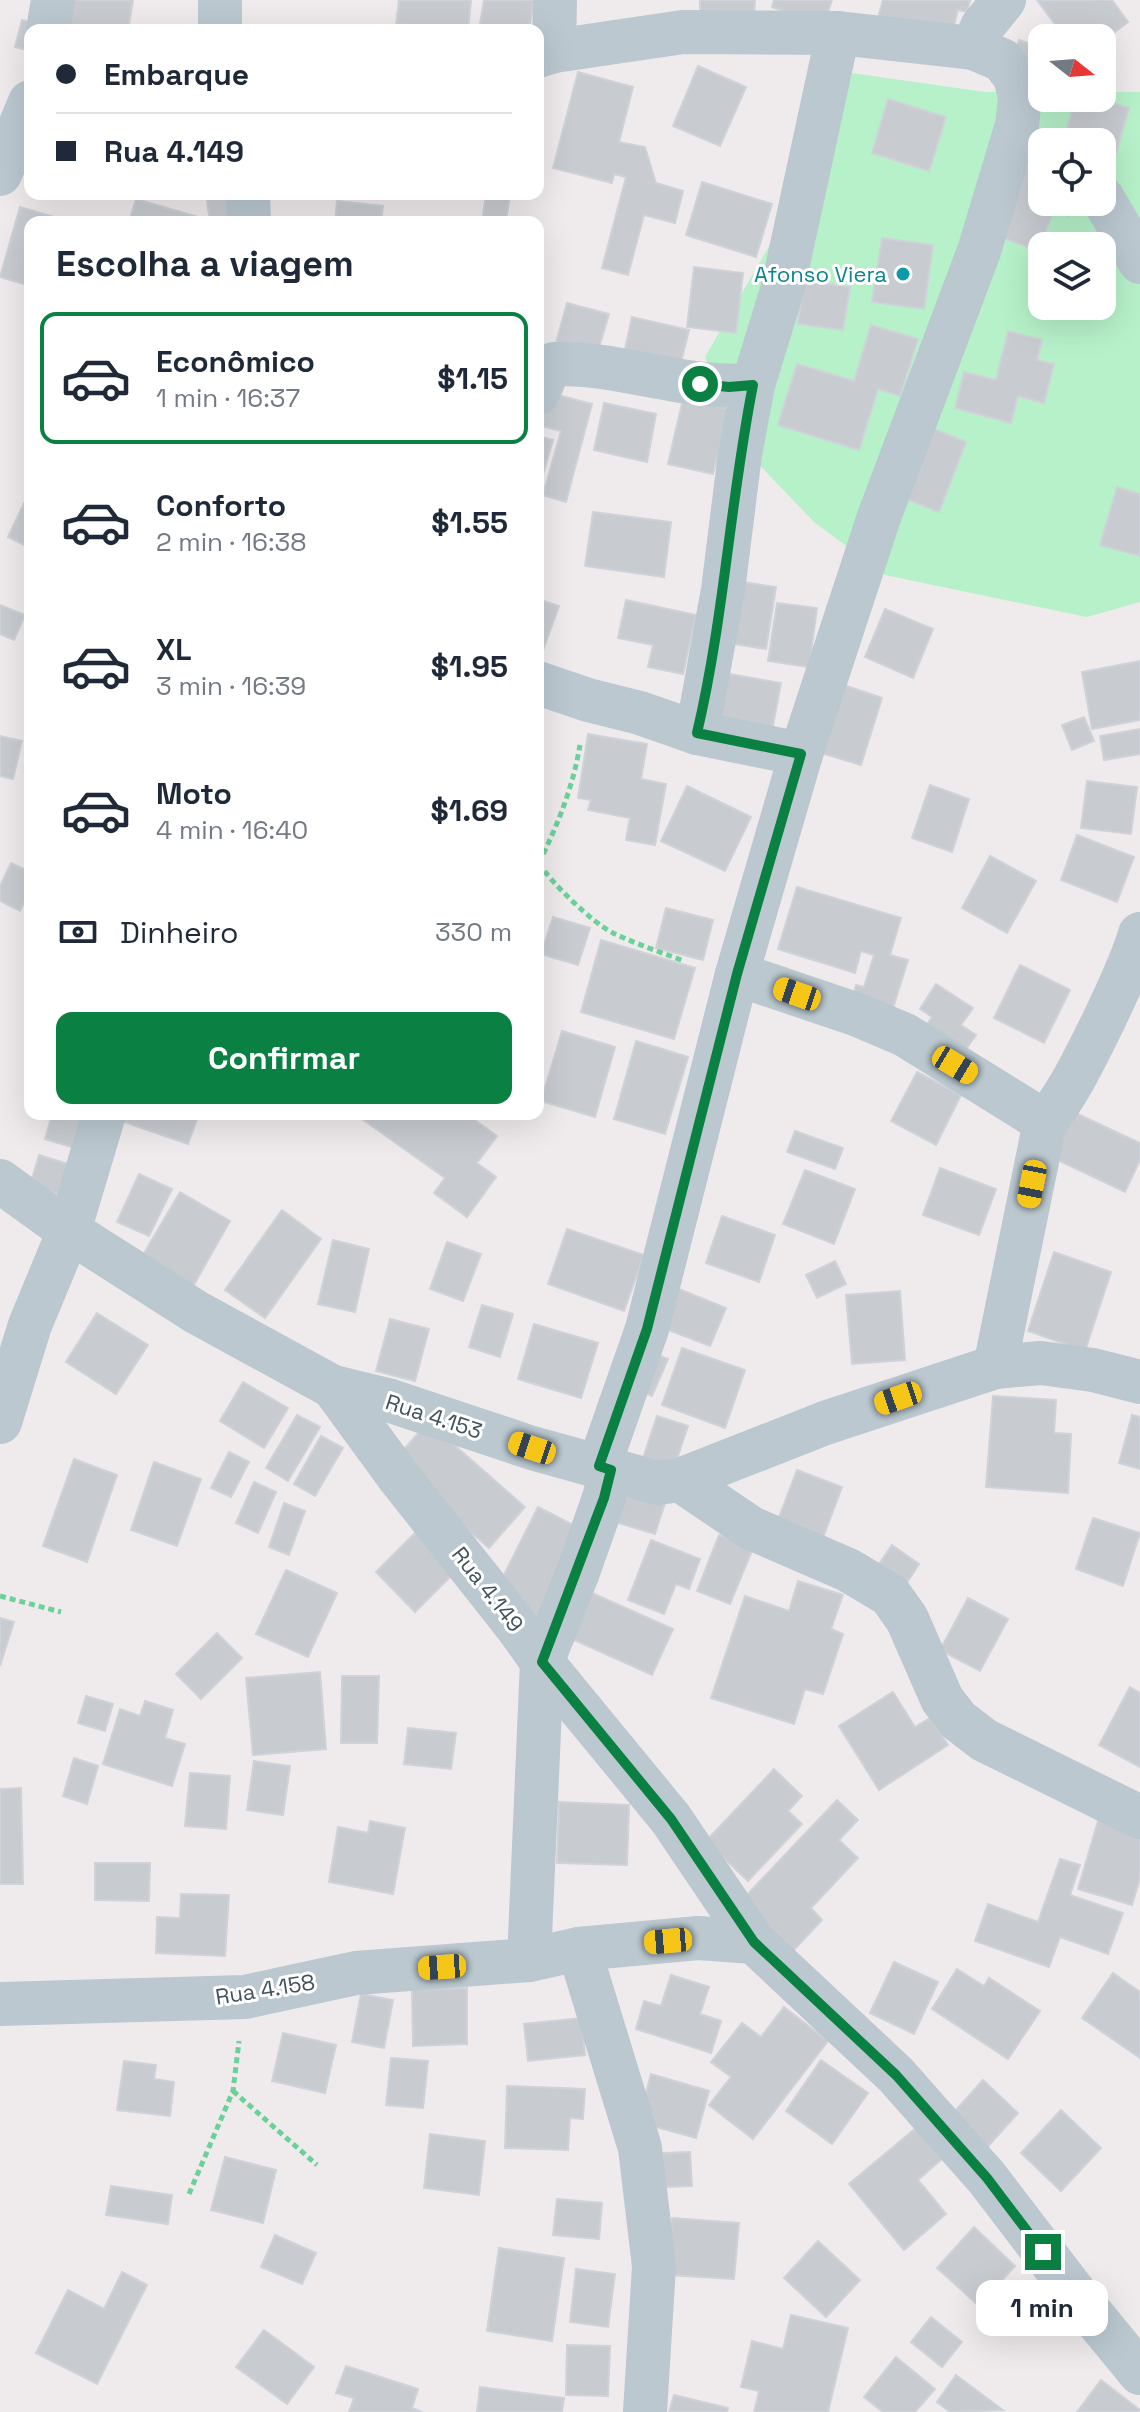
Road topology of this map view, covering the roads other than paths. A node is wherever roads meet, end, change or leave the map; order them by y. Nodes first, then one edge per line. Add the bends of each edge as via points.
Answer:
1 (53, 0) edge
2 (220, 0) edge
3 (555, 0) edge
4 (1004, 0) edge
5 (49, 24) edge
6 (220, 24) edge
7 (838, 33) junction
8 (973, 48) junction
9 (546, 54) edge
10 (24, 83) edge
11 (0, 91) edge
12 (24, 116) edge
13 (1028, 128) edge
14 (1028, 139) edge
15 (0, 174) edge
16 (1113, 216) edge
17 (1140, 262) edge
18 (544, 379) edge
19 (753, 385) junction
20 (544, 685) edge
21 (697, 733) junction
22 (801, 754) junction
23 (1140, 934) edge
24 (737, 974) junction
25 (102, 1120) edge
26 (1045, 1122) junction
27 (0, 1181) edge
28 (69, 1231) junction
29 (995, 1367) junction
30 (1140, 1382) edge
31 (333, 1387) junction
32 (0, 1422) edge
33 (605, 1468) junction
34 (680, 1480) junction
35 (542, 1662) junction
36 (1140, 1817) edge
37 (754, 1942) junction
38 (579, 1949) junction
39 (529, 1960) junction
40 (0, 2004) edge
41 (1140, 2373) edge
42 (645, 2412) edge

1 - 5 street
2 - 6 street
3 - 9 street
4 - 8 street
7 - 8 street
7 - 9 street via 683,32
7 - 19 street via 783,287
8 - 13 street via 1002,60 1015,77
10 - 11 street
12 - 15 street
14 - 22 street via 979,251 879,517
16 - 17 street
18 - 19 street via 554,364 729,387
19 - 21 street
20 - 21 street
21 - 22 street
22 - 24 street
23 - 26 street via 1090,1048
24 - 26 street via 905,1035
24 - 33 street via 647,1329
25 - 28 street
26 - 29 street
27 - 28 street, Rua 4.153
28 - 31 street, Rua 4.153 via 196,1312
28 - 32 street via 30,1325
29 - 30 street, Rua 4.153 via 1041,1363
29 - 34 street, Rua 4.153 via 825,1423
31 - 33 street, Rua 4.153
31 - 35 street, Rua 4.149
33 - 34 street, Rua 4.153 via 658,1483
33 - 35 street via 604,1498
34 - 36 street via 751,1528 848,1570 890,1595 907,1619 942,1699 958,1720 984,1740
35 - 37 street, Rua 4.149 via 671,1819
35 - 39 street
37 - 38 street, Rua 4.158 via 698,1938
37 - 41 street, Rua 4.149 via 896,2075 987,2178
38 - 39 street, Rua 4.158
38 - 42 street via 640,2148 654,2266
39 - 40 street, Rua 4.158 via 356,1973 245,1997

